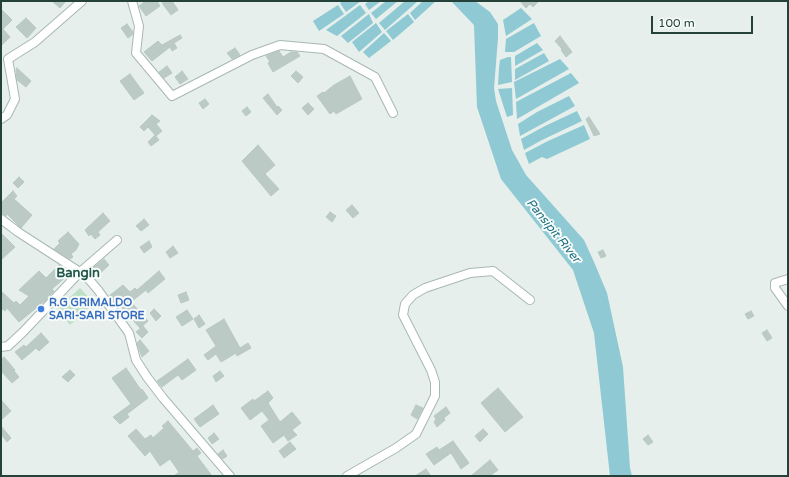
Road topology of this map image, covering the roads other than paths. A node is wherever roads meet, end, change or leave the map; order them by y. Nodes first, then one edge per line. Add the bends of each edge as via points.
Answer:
1 (82, 1) edge
2 (132, 1) edge
3 (393, 113) dead end
4 (1, 119) edge
5 (1, 219) edge
6 (117, 240) dead end
7 (79, 273) junction
8 (788, 280) edge
9 (530, 300) dead end
10 (788, 306) edge
11 (1, 347) edge
12 (230, 476) edge
13 (347, 476) edge

1 - 4 street via 35,42 8,59 15,99 8,115
2 - 3 street via 139,26 136,53 172,96 252,55 280,45 324,49 375,77
5 - 7 street
6 - 7 street
7 - 11 street via 23,332 8,346
7 - 12 street via 86,276 98,290 129,333 136,360 147,377
8 - 10 street via 775,283 775,288
9 - 13 street via 492,271 470,272 425,288 413,295 405,304 402,315 431,370 435,382 435,396 416,434

